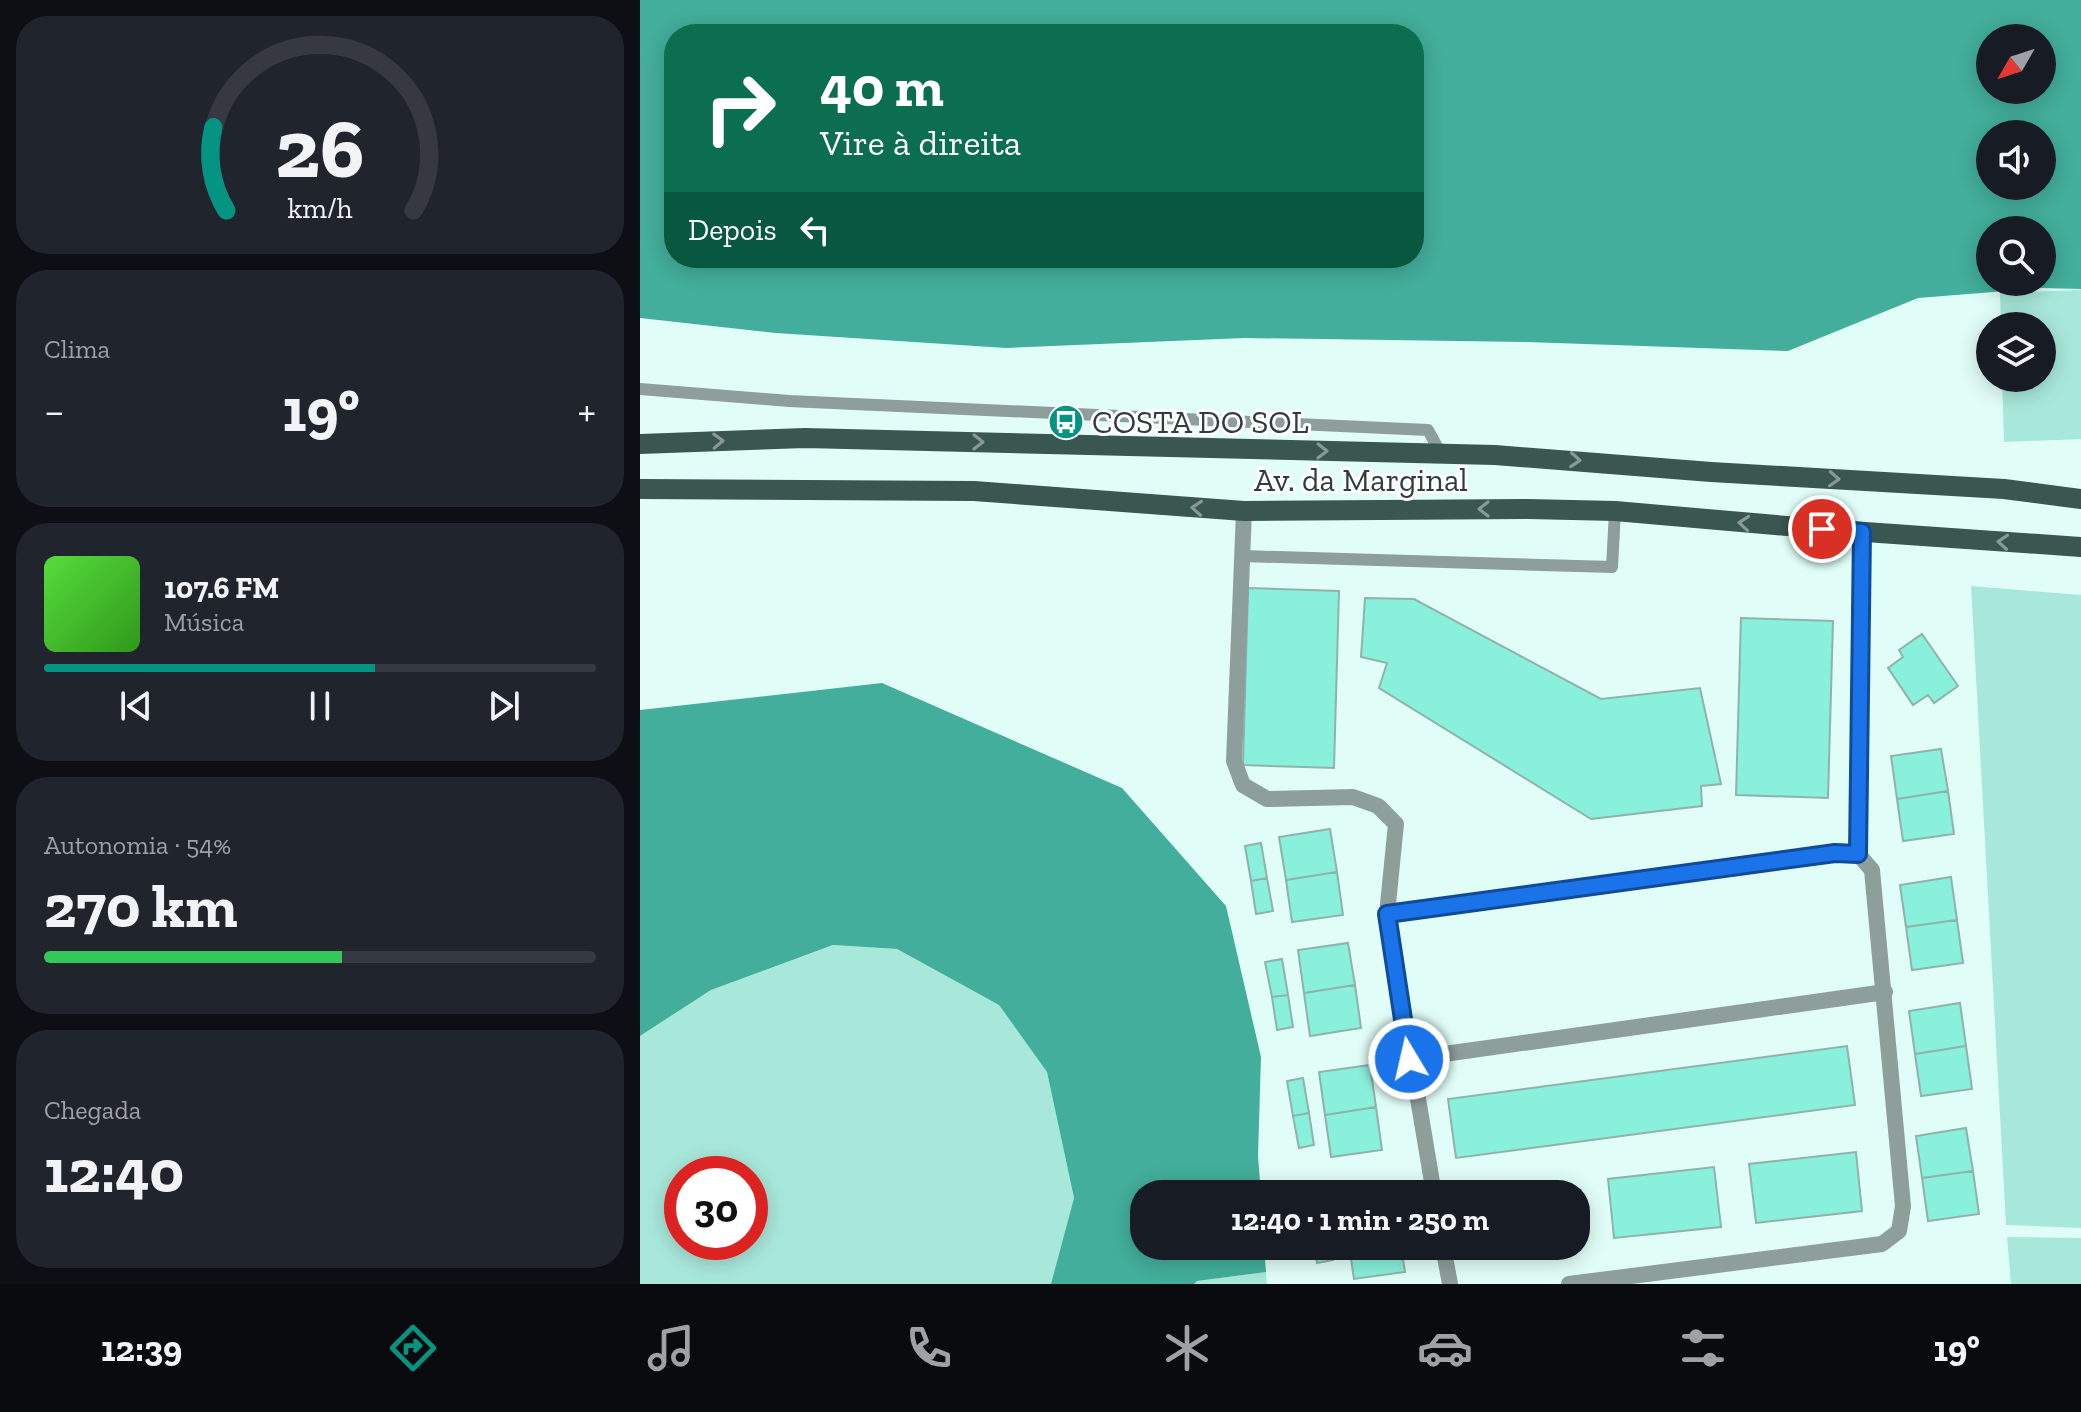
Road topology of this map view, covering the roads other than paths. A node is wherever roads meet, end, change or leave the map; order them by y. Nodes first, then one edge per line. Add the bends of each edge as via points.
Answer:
1 (640, 389) edge
2 (640, 444) edge
3 (1441, 454) junction
4 (640, 489) edge
5 (2081, 499) edge
6 (1244, 511) junction
7 (1615, 511) junction
8 (1862, 532) junction
9 (2081, 547) edge
10 (1242, 556) junction
11 (1858, 854) junction
12 (1387, 914) junction
13 (1885, 992) junction
14 (1409, 1059) junction
15 (1431, 1180) edge
16 (1446, 1260) edge
17 (1450, 1284) edge
18 (1569, 1284) edge

1 - 3 lane via 789,401 1428,430
2 -> 3 main road, Av. da Marginal via 805,438
3 -> 5 main road, Av. da Marginal via 2004,489
6 -> 4 main road, Av. da Marginal via 974,491
7 -> 6 main road, Av. da Marginal
6 - 10 street
8 -> 7 main road, Av. da Marginal
7 - 10 lane via 1612,567
9 -> 8 main road, Av. da Marginal
8 - 11 street
10 - 12 street via 1234,761 1243,785 1267,799 1353,797 1378,806 1396,824
11 - 12 street
11 - 13 street via 1872,870
12 - 14 street
13 - 14 street
13 - 18 street via 1903,1206 1899,1231 1882,1244
14 - 15 street
16 - 17 street

